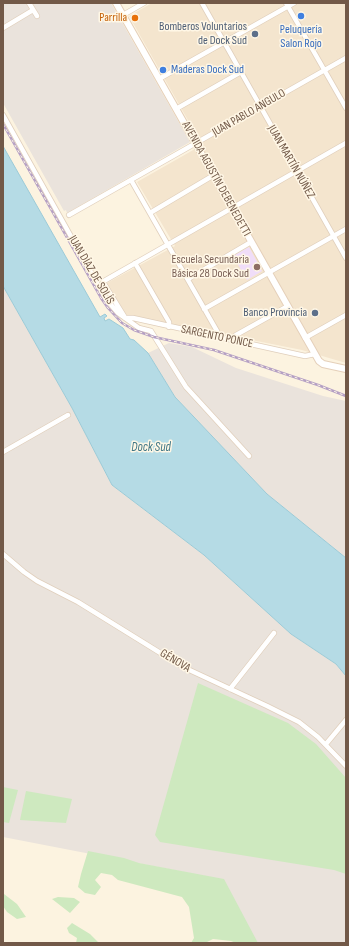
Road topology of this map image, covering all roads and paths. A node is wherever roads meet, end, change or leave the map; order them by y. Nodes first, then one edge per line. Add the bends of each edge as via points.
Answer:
1 (29, 3) edge
2 (116, 3) edge
3 (144, 3) edge
4 (202, 3) edge
5 (294, 3) edge
6 (287, 5) edge
7 (33, 10) junction
8 (123, 15) junction
9 (37, 16) dead end
10 (3, 28) edge
11 (224, 42) junction
12 (346, 58) edge
13 (325, 71) junction
14 (241, 72) junction
15 (159, 79) junction
16 (260, 107) junction
17 (346, 108) edge
18 (176, 109) junction
19 (3, 115) edge
20 (196, 143) junction
21 (346, 143) edge
22 (297, 171) junction
23 (214, 176) junction
24 (131, 180) junction
25 (232, 209) junction
26 (150, 213) junction
27 (70, 215) dead end
28 (346, 229) edge
29 (334, 236) junction
30 (251, 242) junction
31 (168, 245) junction
32 (346, 258) edge
33 (135, 263) junction
34 (269, 273) junction
35 (188, 279) junction
36 (288, 306) junction
37 (204, 309) junction
38 (346, 315) edge
39 (125, 318) junction
40 (169, 327) junction
41 (217, 337) junction
42 (306, 338) junction
43 (232, 340) junction
44 (315, 354) junction
45 (346, 369) edge
46 (68, 415) dead end
47 (3, 452) edge
48 (249, 456) dead end
49 (3, 554) edge
50 (274, 633) dead end
51 (230, 689) junction
52 (346, 720) edge
53 (326, 744) junction
54 (346, 766) edge

1 - 7 street
2 - 8 main road, AVENIDA AGUSTÍN DEBENEDETTI
3 - 8 street
4 - 11 street, JUAN MARTÍN NÚÑEZ
5 - 6 street
6 - 11 street
6 - 13 street
7 - 9 street
7 - 10 street
8 - 15 main road, AVENIDA AGUSTÍN DEBENEDETTI
11 - 14 street, JUAN MARTÍN NÚÑEZ
11 - 15 street
12 - 13 street, JUAN PABLO ANGULO
13 - 16 street, JUAN PABLO ANGULO
13 - 17 street
14 - 16 street, JUAN MARTÍN NÚÑEZ
14 - 18 street
15 - 18 main road, AVENIDA AGUSTÍN DEBENEDETTI
16 - 20 street, JUAN PABLO ANGULO
16 - 22 street, JUAN MARTÍN NÚÑEZ
18 - 20 main road, AVENIDA AGUSTÍN DEBENEDETTI
19 - 39 street, JUAN DÍAZ DE SOLÍS via 106,299
20 - 23 main road, AVENIDA AGUSTÍN DEBENEDETTI
20 - 24 street, JUAN PABLO ANGULO
21 - 22 street
22 - 25 street
22 - 29 street, JUAN MARTÍN NÚÑEZ
23 - 25 main road, AVENIDA AGUSTÍN DEBENEDETTI
23 - 26 street
24 - 26 street
24 - 27 street, JUAN PABLO ANGULO
25 - 30 main road, AVENIDA AGUSTÍN DEBENEDETTI
25 - 31 street
26 - 31 street
28 - 29 street
29 - 32 street, JUAN MARTÍN NÚÑEZ
29 - 34 street
30 - 34 main road, AVENIDA AGUSTÍN DEBENEDETTI
30 - 35 street
31 - 33 street
31 - 35 street
33 - 39 street via 103,282
33 - 40 street via 169,322
34 - 36 main road, AVENIDA AGUSTÍN DEBENEDETTI
34 - 37 street
35 - 37 street
36 - 42 main road, AVENIDA AGUSTÍN DEBENEDETTI
36 - 43 street via 236,335
37 - 41 street via 217,331
38 - 42 street
39 - 40 street, SARGENTO PONCE
39 - 48 street, JUAN DÍAZ DE SOLÍS via 139,328 151,331 186,387
40 - 41 street, SARGENTO PONCE
41 - 43 street, SARGENTO PONCE
42 - 44 main road, AVENIDA AGUSTÍN DEBENEDETTI
43 - 44 street, SARGENTO PONCE via 305,356
44 - 45 main road via 323,364
46 - 47 street
49 - 51 street, GÉNOVA via 37,581 78,602 183,667
50 - 51 street
51 - 53 street, GÉNOVA via 299,722
52 - 53 street
53 - 54 street, GÉNOVA

